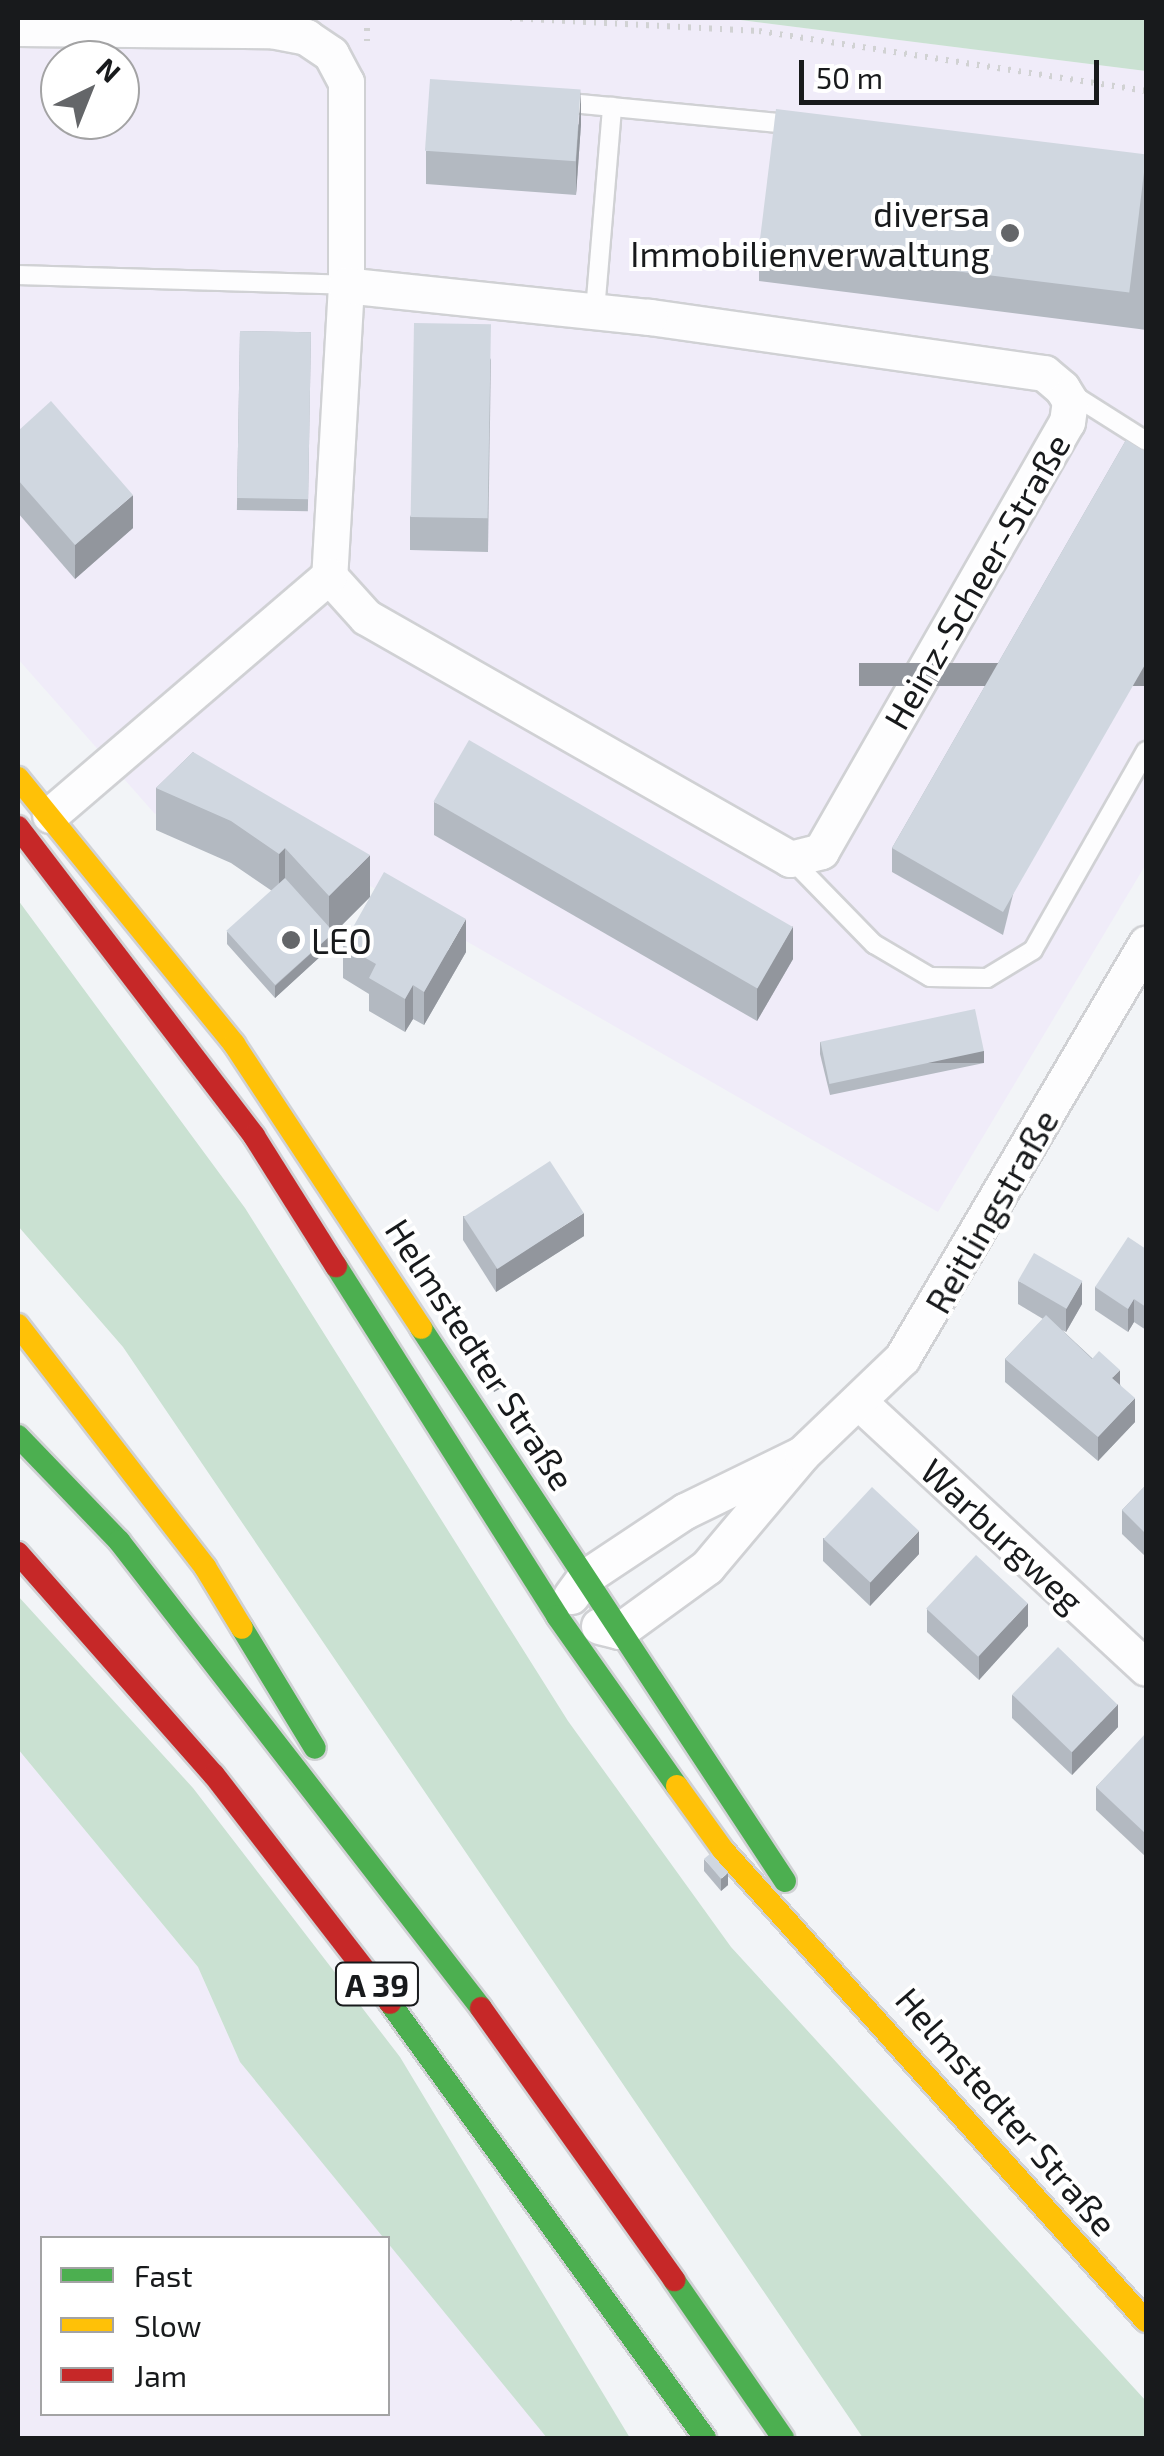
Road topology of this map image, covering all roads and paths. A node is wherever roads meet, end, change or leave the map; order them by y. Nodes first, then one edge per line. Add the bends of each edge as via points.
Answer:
1 (510, 18) edge
2 (18, 28) edge
3 (1146, 91) edge
4 (536, 100) edge
5 (612, 108) junction
6 (810, 126) edge
7 (18, 275) edge
8 (346, 285) junction
9 (595, 311) junction
10 (1062, 388) junction
11 (1146, 441) edge
12 (329, 576) junction
13 (1146, 751) edge
14 (18, 778) edge
15 (34, 821) edge
16 (790, 859) junction
17 (1146, 943) edge
18 (18, 1324) edge
19 (859, 1402) junction
20 (18, 1436) edge
21 (802, 1454) junction
22 (18, 1553) edge
23 (584, 1578) junction
24 (558, 1616) junction
25 (618, 1632) junction
26 (1146, 1668) edge
27 (363, 1850) junction
28 (856, 1990) junction
29 (1146, 2321) edge
30 (705, 2438) edge
31 (783, 2438) edge

1 - 3 path via 759,31
2 - 8 street via 272,30 306,37 330,54 346,82
4 - 5 lane
5 - 6 lane
5 - 9 lane
7 - 8 lane
8 - 9 street, Heinz-Scheer-Straße
8 - 12 street
9 - 10 street, Heinz-Scheer-Straße via 1044,374
10 - 11 lane
10 - 16 street, Heinz-Scheer-Straße via 1070,401 1067,422 821,851
12 - 15 street
12 - 16 street via 366,617
13 - 16 lane via 1033,950 987,978 930,977 874,944
14 - 15 main road, Helmstedter Straße
15 - 23 main road, Helmstedter Straße via 234,1044
15 - 24 main road, Helmstedter Straße via 254,1136
17 - 19 street, Reitlingstraße via 943,1298 902,1358
18 - 27 main road via 205,1567 295,1706
19 - 21 street, Reitlingstraße
19 - 26 street, Warburgweg
20 - 27 main road, A 39 via 119,1541
21 - 23 street, Reitlingstraße via 684,1511
21 - 25 street, Reitlingstraße via 707,1567
22 - 30 main road, A 39 via 214,1775 364,1967
23 - 24 street, Reitlingstraße
23 - 25 main road, Helmstedter Straße
24 - 25 street
24 - 28 main road, Helmstedter Straße via 762,1902
25 - 28 main road, Helmstedter Straße
27 - 31 main road, A 39 via 549,2100
28 - 29 main road, Helmstedter Straße

